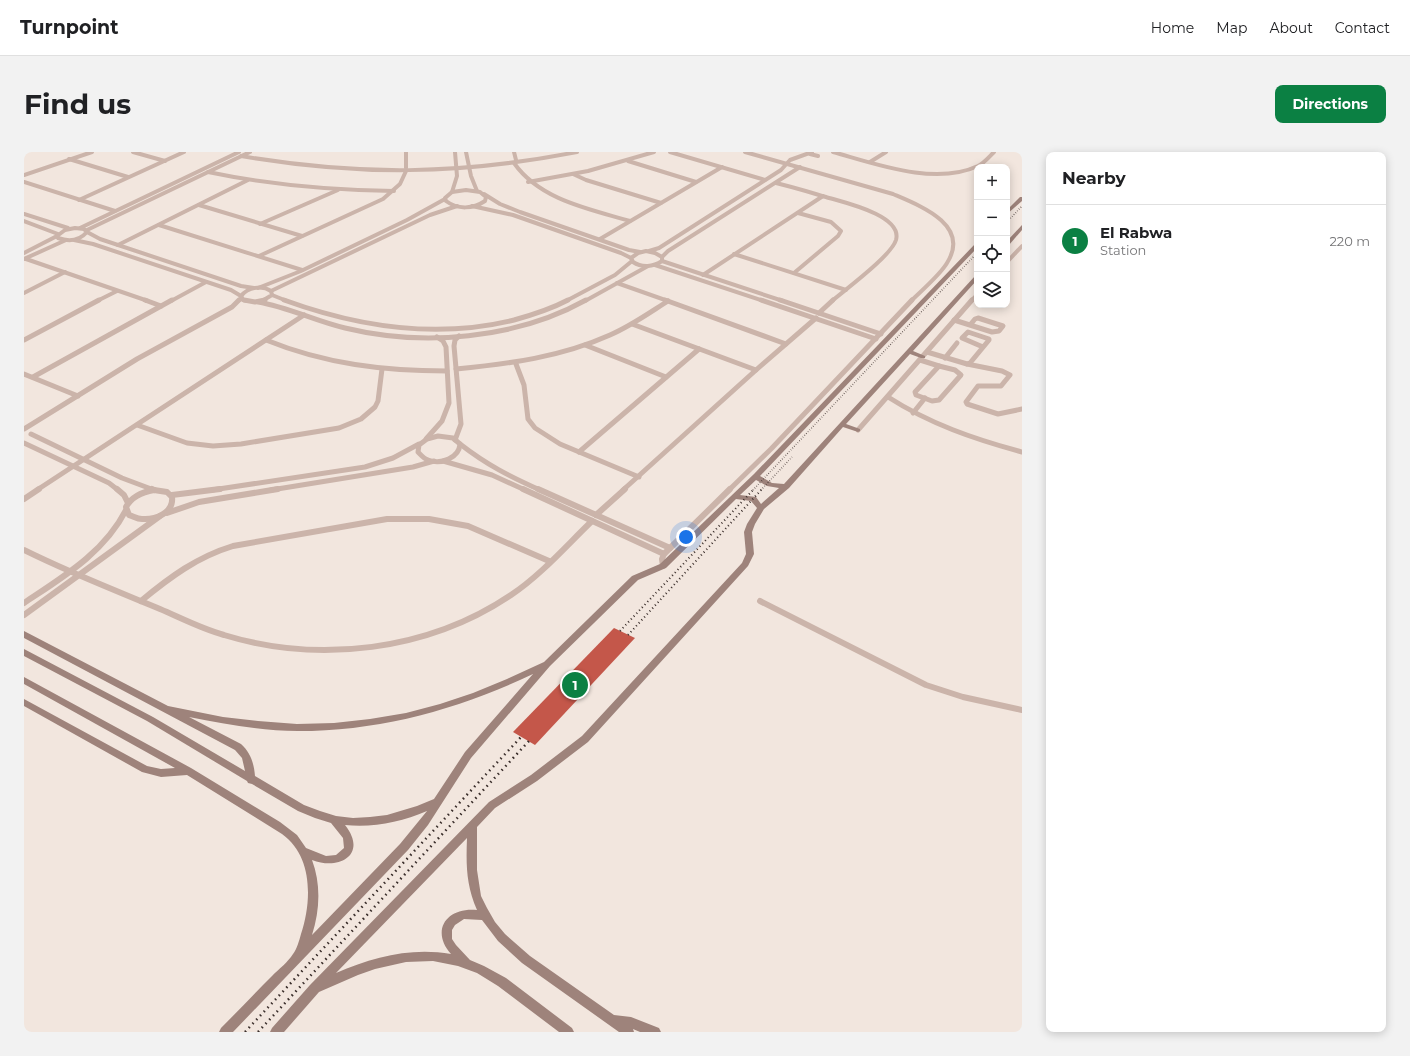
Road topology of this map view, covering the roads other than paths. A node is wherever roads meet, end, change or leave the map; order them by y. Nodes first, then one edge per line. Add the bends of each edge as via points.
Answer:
1 (92, 152) edge
2 (133, 152) edge
3 (184, 152) edge
4 (406, 152) edge
5 (455, 152) edge
6 (466, 152) edge
7 (514, 152) edge
8 (561, 152) edge
9 (577, 152) edge
10 (654, 152) edge
11 (670, 152) edge
12 (745, 152) edge
13 (833, 152) edge
14 (886, 152) edge
15 (994, 152) edge
16 (248, 153) edge
17 (811, 153) edge
18 (240, 154) edge
19 (818, 156) dead end
20 (69, 159) junction
21 (165, 161) junction
22 (628, 161) junction
23 (515, 162) junction
24 (870, 162) junction
25 (786, 163) junction
26 (469, 167) junction
27 (722, 167) junction
28 (800, 167) junction
29 (457, 168) junction
30 (406, 170) junction
31 (208, 172) junction
32 (573, 174) junction
33 (774, 174) junction
34 (24, 175) edge
35 (128, 177) junction
36 (784, 177) junction
37 (248, 180) junction
38 (766, 180) junction
39 (24, 182) edge
40 (528, 182) junction
41 (696, 182) junction
42 (776, 182) junction
43 (338, 190) junction
44 (394, 191) junction
45 (477, 191) junction
46 (452, 192) junction
47 (484, 194) junction
48 (823, 196) junction
49 (1022, 198) edge
50 (445, 199) junction
51 (79, 200) junction
52 (661, 203) junction
53 (199, 205) junction
54 (457, 206) junction
55 (472, 206) junction
56 (1010, 210) edge
57 (115, 211) junction
58 (798, 212) junction
59 (24, 214) edge
60 (24, 221) edge
61 (630, 221) junction
62 (552, 223) junction
63 (260, 224) junction
64 (159, 225) junction
65 (545, 226) junction
66 (1022, 227) edge
67 (70, 228) junction
68 (80, 228) junction
69 (87, 231) junction
70 (57, 235) junction
71 (302, 236) junction
72 (600, 239) junction
73 (67, 240) junction
74 (74, 240) junction
75 (1010, 241) edge
76 (118, 245) junction
77 (1022, 246) edge
78 (974, 248) edge
79 (641, 252) junction
80 (648, 252) junction
81 (24, 253) edge
82 (734, 254) junction
83 (259, 256) junction
84 (25, 259) edge
85 (631, 259) junction
86 (662, 259) junction
87 (1010, 259) edge
88 (655, 265) junction
89 (648, 266) junction
90 (302, 270) junction
91 (65, 272) junction
92 (794, 273) junction
93 (703, 275) junction
94 (974, 280) edge
95 (206, 282) junction
96 (617, 283) junction
97 (256, 288) junction
98 (846, 290) junction
99 (118, 291) junction
100 (24, 293) edge
101 (272, 293) junction
102 (242, 297) junction
103 (974, 298) edge
104 (668, 301) junction
105 (258, 302) junction
106 (161, 306) junction
107 (304, 315) junction
108 (817, 316) junction
109 (954, 320) junction
110 (849, 323) junction
111 (632, 324) junction
112 (970, 325) junction
113 (844, 328) junction
114 (881, 334) junction
115 (459, 336) junction
116 (435, 337) junction
117 (876, 339) junction
118 (24, 340) edge
119 (266, 340) junction
120 (957, 343) dead end
121 (786, 344) junction
122 (585, 345) junction
123 (983, 347) junction
124 (699, 349) junction
125 (909, 352) junction
126 (924, 356) junction
127 (945, 358) junction
128 (516, 364) junction
129 (967, 364) junction
130 (939, 366) junction
131 (382, 369) junction
132 (456, 369) junction
133 (447, 370) junction
134 (756, 370) junction
135 (24, 374) edge
136 (33, 377) junction
137 (666, 377) junction
138 (78, 396) junction
139 (888, 398) junction
140 (925, 398) junction
141 (1022, 409) edge
142 (913, 412) junction
143 (137, 425) junction
144 (843, 425) junction
145 (24, 429) edge
146 (858, 430) joint
147 (31, 434) dead end
148 (426, 439) junction
149 (24, 442) edge
150 (457, 442) junction
151 (419, 444) junction
152 (579, 452) junction
153 (1022, 452) edge
154 (83, 460) junction
155 (443, 461) junction
156 (434, 462) junction
157 (75, 466) junction
158 (756, 476) junction
159 (639, 477) junction
160 (786, 486) junction
161 (154, 490) junction
162 (172, 495) junction
163 (734, 497) junction
164 (24, 499) edge
165 (128, 503) junction
166 (761, 508) junction
167 (126, 510) junction
168 (167, 513) junction
169 (596, 515) junction
170 (160, 516) junction
171 (592, 521) junction
172 (670, 548) junction
173 (24, 550) edge
174 (664, 554) junction
175 (549, 561) junction
176 (663, 566) junction
177 (69, 572) junction
178 (78, 576) junction
179 (142, 601) junction
180 (760, 601) dead end
181 (24, 604) edge
182 (24, 615) edge
183 (24, 634) edge
184 (24, 652) edge
185 (547, 664) junction
186 (24, 680) edge
187 (24, 702) edge
188 (166, 709) junction
189 (1022, 710) edge
190 (188, 771) junction
191 (251, 780) junction
192 (439, 802) junction
193 (335, 820) junction
194 (472, 826) junction
195 (303, 851) junction
196 (485, 916) junction
197 (295, 961) junction
198 (465, 962) junction
199 (314, 989) junction
200 (613, 1020) junction
201 (225, 1032) edge
202 (276, 1032) edge
203 (568, 1032) edge
204 (628, 1032) edge
205 (656, 1032) edge

1 - 20 street
2 - 21 street
3 - 21 street
4 - 30 street
5 - 29 street
6 - 26 street
7 - 23 street
8 - 23 street
9 - 23 street
10 - 22 street
11 - 27 street
12 - 25 street
13 - 24 street
14 - 24 street
15 - 24 street via 976,167 952,173 913,172
16 - 18 street
16 - 30 street via 318,164
17 - 19 street
17 - 25 street
18 - 30 street via 317,168
18 - 31 street
18 - 57 street
20 - 34 street
20 - 35 street
21 - 35 street
22 - 32 street
22 - 41 street
23 - 26 street
23 - 40 street
25 - 28 street
25 - 33 street via 783,169
26 - 29 street
26 - 45 street
27 - 38 street
27 - 41 street
28 - 36 street
28 - 114 street via 897,195 942,220 955,240 952,258
29 - 30 street
29 - 46 street
30 - 44 street
31 - 37 street
31 - 69 street
32 - 40 street
32 - 52 street
33 - 36 street
33 - 38 street
35 - 51 street
36 - 42 street
37 - 43 street
37 - 53 street
38 - 80 street via 657,249
39 - 51 street
40 - 61 street via 554,196
41 - 52 street
42 - 48 street
42 - 86 street via 668,251
43 - 44 street
43 - 63 street
44 - 71 street via 369,206
45 - 46 street
45 - 47 street
46 - 50 street
47 - 55 street via 486,199 483,202
47 - 62 street via 510,208
48 - 58 street
48 - 98 street via 875,213 890,223 897,235 897,241 890,251
49 - 56 main road
50 - 54 street
50 - 90 street
51 - 57 street
52 - 61 street
53 - 63 street
53 - 64 street
54 - 55 street
54 - 101 street via 430,215
55 - 65 street via 506,213
57 - 68 street
58 - 82 street
58 - 92 street via 831,222 841,231
59 - 67 street
60 - 70 street
61 - 72 street
62 - 65 street
62 - 72 street
63 - 71 street
64 - 76 street
64 - 83 street
65 - 85 street via 621,253
66 - 75 main road
67 - 68 street
67 - 70 street
68 - 69 street
69 - 74 street via 84,237
69 - 76 street via 94,237
70 - 73 street via 58,238
70 - 81 street
71 - 83 street
72 - 79 street
73 - 74 street
73 - 84 street
74 - 95 street
76 - 97 street via 241,286
77 - 87 street
78 - 158 main road
79 - 80 street
79 - 85 street via 634,254
80 - 86 street via 657,253
82 - 92 street
82 - 93 street
83 - 90 street
84 - 91 street
85 - 89 street
85 - 101 street via 624,269 561,306 515,320 460,329 422,330 368,324 335,317 286,301
86 - 88 street
86 - 93 street
88 - 89 street
88 - 108 street
89 - 96 street
90 - 97 street
91 - 99 street
91 - 100 street
92 - 98 street
93 - 108 street
94 - 125 main road
95 - 102 street via 234,291
95 - 106 street
96 - 104 street
96 - 115 street via 549,318 511,328
97 - 101 street
97 - 102 street via 244,292
98 - 108 street
99 - 106 street
99 - 118 street
101 - 105 street via 266,300
102 - 105 street via 246,301
102 - 138 street via 232,307 137,359
103 - 109 street
104 - 111 street
104 - 121 street
105 - 107 street
106 - 136 street
107 - 116 street via 363,331 398,336
107 - 119 street
108 - 110 street
108 - 113 street
108 - 121 street
109 - 112 street
109 - 126 street
110 - 113 street
110 - 114 street
111 - 122 street
111 - 124 street
112 - 112 street via 994,332 999,332 1002,326 978,318
113 - 117 street
114 - 117 street
115 - 116 street
115 - 132 street via 454,343
116 - 133 street via 445,344
117 - 172 street via 771,449
119 - 131 street via 282,348 322,360
119 - 143 street
120 - 127 street
121 - 134 street
122 - 128 street
122 - 137 street
123 - 123 street via 962,340 962,338 968,332 988,338
123 - 129 street
124 - 134 street
124 - 137 street
125 - 126 main road
125 - 144 main road
126 - 127 street
126 - 130 street
126 - 139 street
127 - 129 street
128 - 132 street
128 - 152 street via 524,385 528,420 544,435
129 - 141 street via 1010,375 1001,386 978,386 967,404 998,414
130 - 140 street via 915,392 917,396
130 - 140 street via 958,370 962,375 940,400
131 - 133 street
131 - 143 street via 375,407 361,419 340,428 213,446 187,443
132 - 150 street via 461,424
133 - 148 street via 447,412
134 - 159 street
135 - 136 street
136 - 138 street
137 - 152 street
138 - 145 street
139 - 142 street
139 - 146 street
140 - 142 street
142 - 153 street via 957,432
143 - 154 street
144 - 146 main road
144 - 160 main road
147 - 154 street
148 - 150 street via 438,436
148 - 151 street
149 - 157 street
150 - 155 street via 461,448 456,456
150 - 169 street via 502,473
151 - 156 street via 419,455
151 - 162 street via 398,457 370,466
152 - 159 street
154 - 157 street
154 - 161 street via 132,483
155 - 156 street
155 - 171 street via 492,475
156 - 168 street via 199,502
157 - 164 street
157 - 165 street via 110,483 124,495
158 - 160 main road via 767,484
158 - 163 main road
159 - 169 street
160 - 166 main road
161 - 162 street
161 - 165 street via 138,494
162 - 168 street via 174,504
163 - 166 main road via 753,500
163 - 176 main road
165 - 167 street
166 - 194 main road via 749,528 750,554 745,564 585,738 534,778 492,805
167 - 170 street via 135,518 152,519
167 - 177 street via 107,541
168 - 170 street
169 - 172 street
170 - 178 street
171 - 174 street
171 - 175 street
172 - 174 street
173 - 177 street
174 - 176 street
175 - 179 street via 487,532 468,526 428,519 387,519 217,550 189,563
175 - 179 street via 511,594 462,622 401,642 362,648 292,649 245,642 216,633
176 - 185 main road via 634,578
177 - 178 street
177 - 181 street
178 - 179 street
178 - 182 street
180 - 189 street via 926,685 963,698
183 - 188 main road
184 - 191 main road via 150,719
185 - 188 main road via 511,682 442,708 362,724 271,726 239,723
185 - 192 main road via 468,755
186 - 190 main road
187 - 190 main road via 145,769 161,773
188 - 191 main road via 238,747 249,761
190 - 195 main road via 289,833
191 - 193 main road via 312,814
192 - 193 main road via 409,814 384,820
192 - 197 main road via 404,847
193 - 195 main road via 349,840 346,853 332,861
194 - 196 main road via 472,876 476,897
194 - 199 main road
195 - 197 main road via 312,880 313,902 306,937
196 - 198 main road via 463,914 449,926 448,940
196 - 200 main road via 514,950
197 - 201 main road
198 - 199 main road via 422,956 391,960 359,969
198 - 203 main road via 498,978
199 - 202 main road
200 - 204 main road
200 - 205 main road

